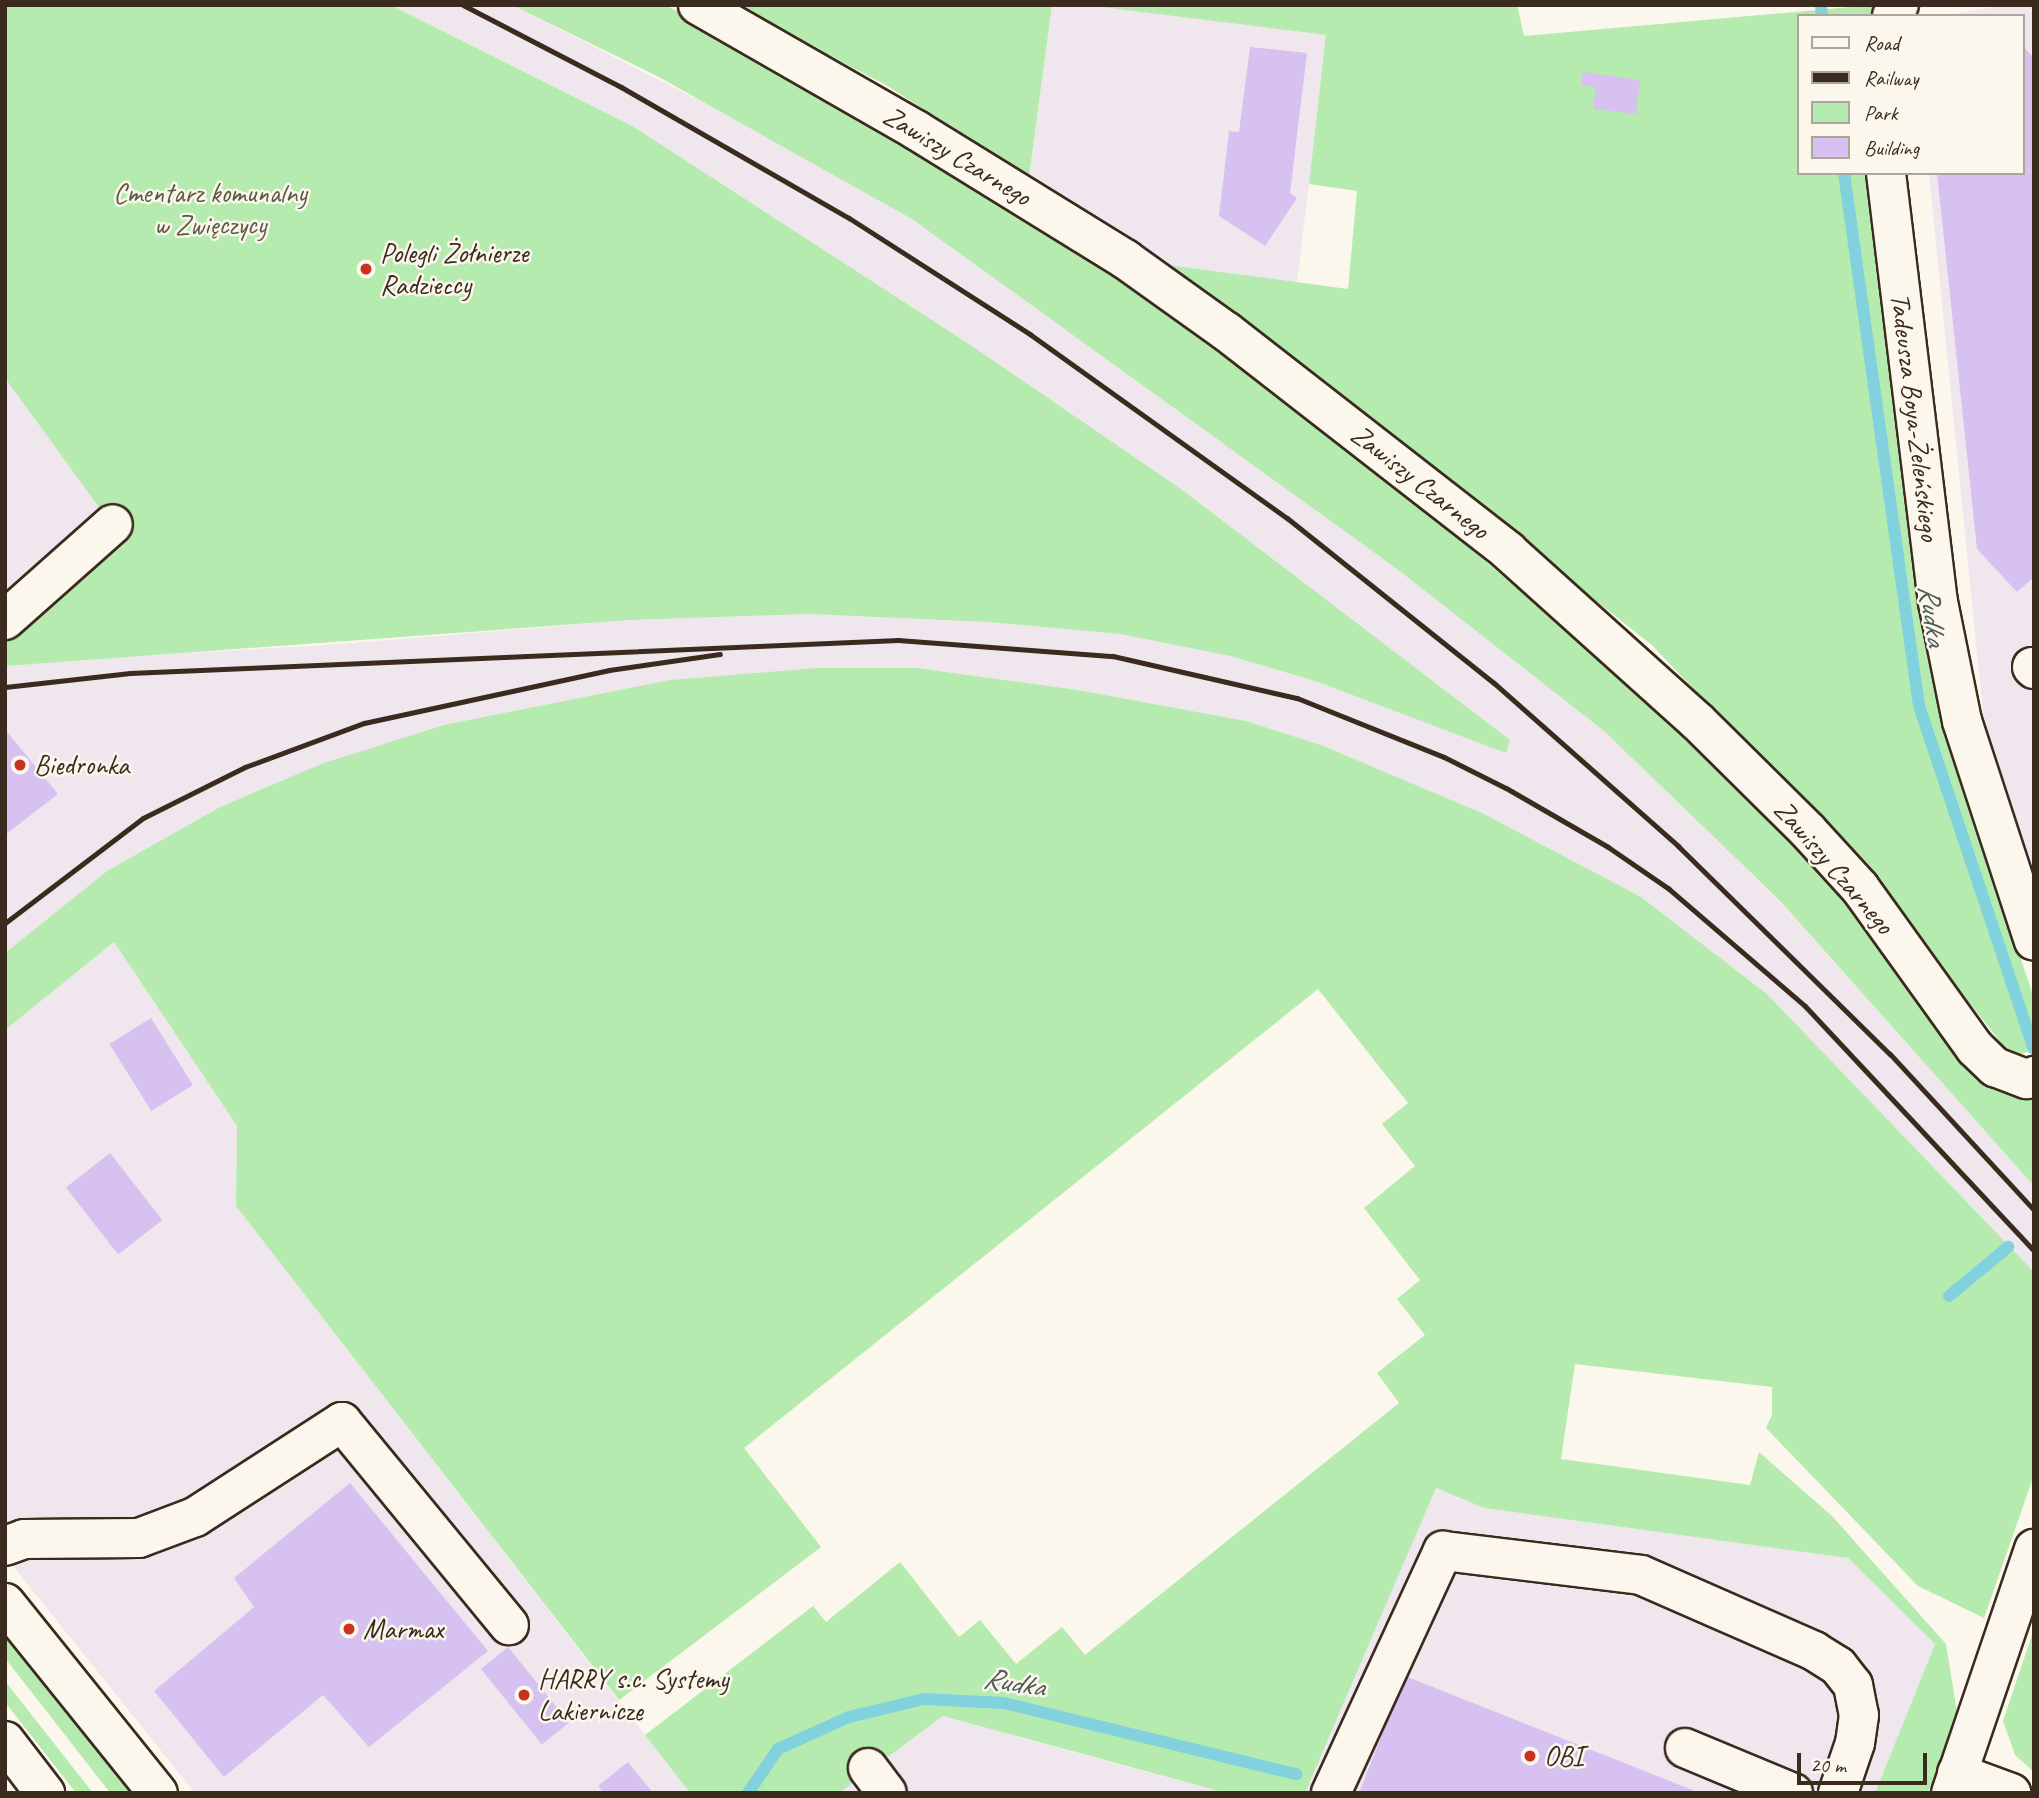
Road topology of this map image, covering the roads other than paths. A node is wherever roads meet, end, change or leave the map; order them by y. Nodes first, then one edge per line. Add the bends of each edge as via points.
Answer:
1 (698, 5) edge
2 (1886, 175) edge
3 (113, 524) dead end
4 (5, 620) edge
5 (2034, 941) edge
6 (2030, 1078) edge
7 (5, 1546) edge
8 (2034, 1549) edge
9 (5, 1603) edge
10 (509, 1625) dead end
11 (5, 1741) edge
12 (1685, 1748) dead end
13 (1954, 1783) edge
14 (46, 1793) edge
15 (158, 1793) edge
16 (1331, 1793) edge
17 (1793, 1793) edge
18 (1838, 1793) edge
19 (2011, 1793) edge

1 - 6 street, Zawiszy Czarnego via 916,130 1125,259 1237,339 1508,551 1697,721 1808,831 1860,888 1975,1048 1995,1067
2 - 5 street, Tadeusza Boya-Żeleńskiego via 1938,603 1962,721
3 - 4 street
7 - 10 street via 24,1539 139,1538 195,1517 342,1422
8 - 13 street
9 - 15 street
11 - 14 street
12 - 17 street
13 - 19 street
16 - 18 street via 1443,1551 1641,1575 1814,1651 1838,1666 1853,1685 1859,1715 1855,1744

